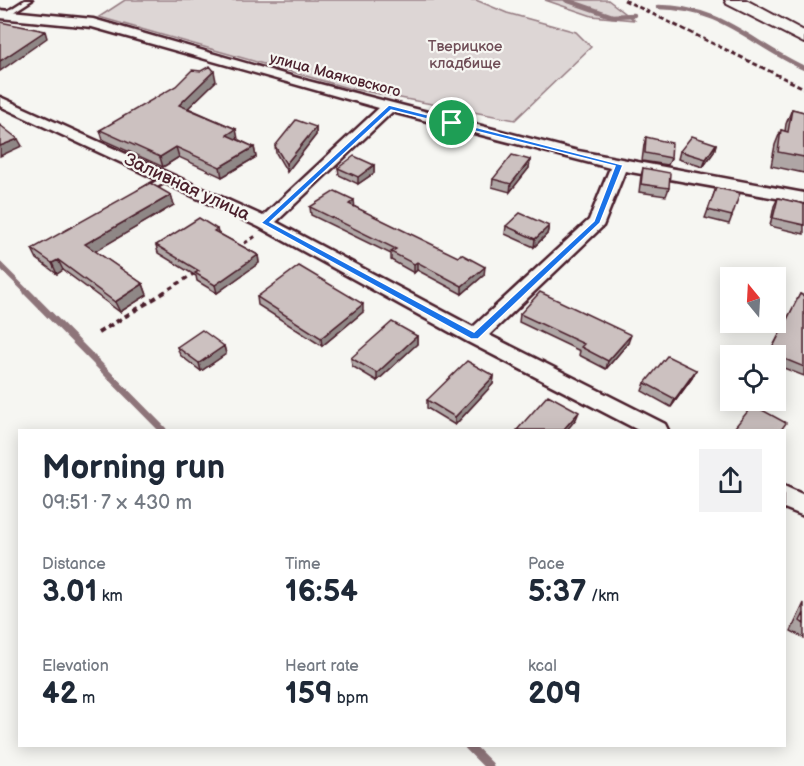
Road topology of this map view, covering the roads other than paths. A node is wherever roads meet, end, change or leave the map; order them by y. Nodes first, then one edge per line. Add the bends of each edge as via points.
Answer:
1 (29, 0) edge
2 (733, 0) edge
3 (2, 15) edge
4 (804, 38) edge
5 (0, 101) edge
6 (389, 107) junction
7 (619, 165) junction
8 (168, 178) junction
9 (136, 195) edge
10 (804, 198) edge
11 (269, 225) junction
12 (475, 336) junction
13 (655, 429) edge

1 - 3 lane
2 - 4 main road
3 - 6 street, улица Маяковского via 93,23
5 - 8 street, Заливная улица
6 - 7 street, улица Маяковского
6 - 11 street
7 - 10 street, улица Маяковского
7 - 12 street via 597,222
8 - 9 lane
8 - 11 street, Заливная улица
11 - 12 street, Заливная улица
12 - 13 street, Заливная улица

